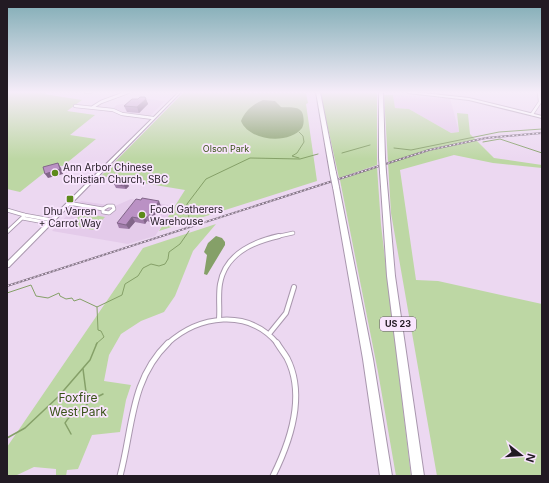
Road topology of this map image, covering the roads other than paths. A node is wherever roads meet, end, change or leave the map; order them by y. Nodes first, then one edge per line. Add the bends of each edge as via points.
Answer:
1 (126, 115) edge
2 (157, 115) edge
3 (322, 115) edge
4 (381, 115) edge
5 (153, 118) junction
6 (68, 204) junction
7 (103, 209) dead end
8 (7, 210) edge
9 (36, 216) junction
10 (23, 217) junction
11 (33, 220) junction
12 (51, 221) junction
13 (7, 232) edge
14 (294, 232) dead end
15 (7, 265) edge
16 (294, 287) dead end
17 (219, 319) junction
18 (269, 334) junction
19 (120, 476) edge
20 (273, 476) edge
21 (386, 476) edge
22 (418, 476) edge

1 - 5 street
2 - 5 main road
3 - 21 highway, bridge via 368,359
4 - 22 highway, US 23, bridge via 391,276
5 - 6 main road
6 - 7 street
6 - 12 main road
8 - 10 street
9 - 10 street
9 - 11 street
9 - 12 street
10 - 11 street
10 - 13 street
11 - 12 street
12 - 15 main road
14 - 17 street via 255,242 233,257 221,279
16 - 18 street via 286,313
17 - 18 street via 246,322
17 - 19 street via 198,324 180,333 162,348 149,365 136,397
18 - 20 street via 288,359 295,390 290,437

